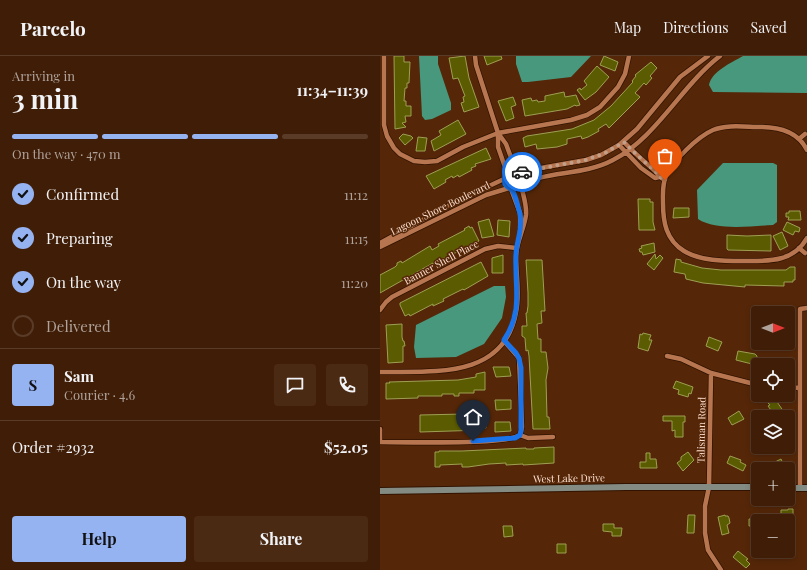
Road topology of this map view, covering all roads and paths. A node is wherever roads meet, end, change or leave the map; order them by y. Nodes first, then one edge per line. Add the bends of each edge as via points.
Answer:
1 (384, 56) edge
2 (475, 56) edge
3 (629, 56) edge
4 (708, 56) edge
5 (720, 56) edge
6 (382, 111) edge
7 (498, 133) junction
8 (805, 134) dead end
9 (799, 139) junction
10 (624, 142) junction
11 (619, 145) junction
12 (807, 150) edge
13 (628, 151) junction
14 (517, 172) junction
15 (505, 177) junction
16 (665, 180) junction
17 (522, 184) junction
18 (510, 189) junction
19 (520, 236) junction
20 (807, 238) edge
21 (380, 243) edge
22 (380, 247) edge
23 (516, 248) junction
24 (799, 248) junction
25 (805, 253) dead end
26 (807, 308) edge
27 (380, 310) edge
28 (504, 340) junction
29 (668, 356) dead end
30 (380, 372) edge
31 (711, 373) junction
32 (751, 383) edge
33 (795, 388) edge
34 (799, 388) junction
35 (380, 429) edge
36 (520, 435) junction
37 (553, 437) dead end
38 (380, 442) edge
39 (709, 487) junction
40 (751, 487) edge
41 (795, 488) edge
42 (800, 488) junction
43 (807, 488) edge
44 (380, 491) edge
45 (721, 570) edge

1 - 6 street
2 - 7 street
3 - 7 street via 622,81 594,112 580,118
4 - 10 street via 680,77 645,121
5 - 13 street
6 - 7 street via 385,132 391,145 404,156 417,162 437,160
7 - 14 street via 506,144
7 - 15 street via 498,147 505,167
8 - 9 street
9 - 12 street
9 - 16 street via 790,132 777,128 717,129 706,133 695,142 673,166
10 - 11 street
10 - 13 street
11 - 13 street
11 - 14 street via 586,160
13 - 16 street via 648,174
13 - 17 street via 595,168
14 - 15 street via 511,171
14 - 17 street via 523,178
15 - 18 street via 505,184
15 - 21 street, Lagoon Shore Boulevard
16 - 24 street via 664,221 670,243 688,253 723,261 776,260 787,257
17 - 18 street via 517,189
17 - 19 street via 526,212
18 - 19 street via 520,213
18 - 22 street, Lagoon Shore Boulevard via 486,195
19 - 23 street
20 - 24 street
23 - 27 street, Banner Shell Place via 498,246 485,249 392,297
23 - 28 street via 516,311
24 - 25 street
26 - 34 street via 800,309
28 - 30 street via 485,358 462,369
28 - 36 street via 519,358 522,427
29 - 31 street
31 - 32 street
31 - 39 street, Talisman Road
33 - 34 street
34 - 42 street
35 - 38 street
36 - 37 street via 528,438
36 - 38 street via 511,439 489,441
39 - 40 street, West Lake Drive
39 - 44 street, West Lake Drive
39 - 45 street, Talisman Road via 705,506 705,533 708,550
41 - 42 street
42 - 43 street

